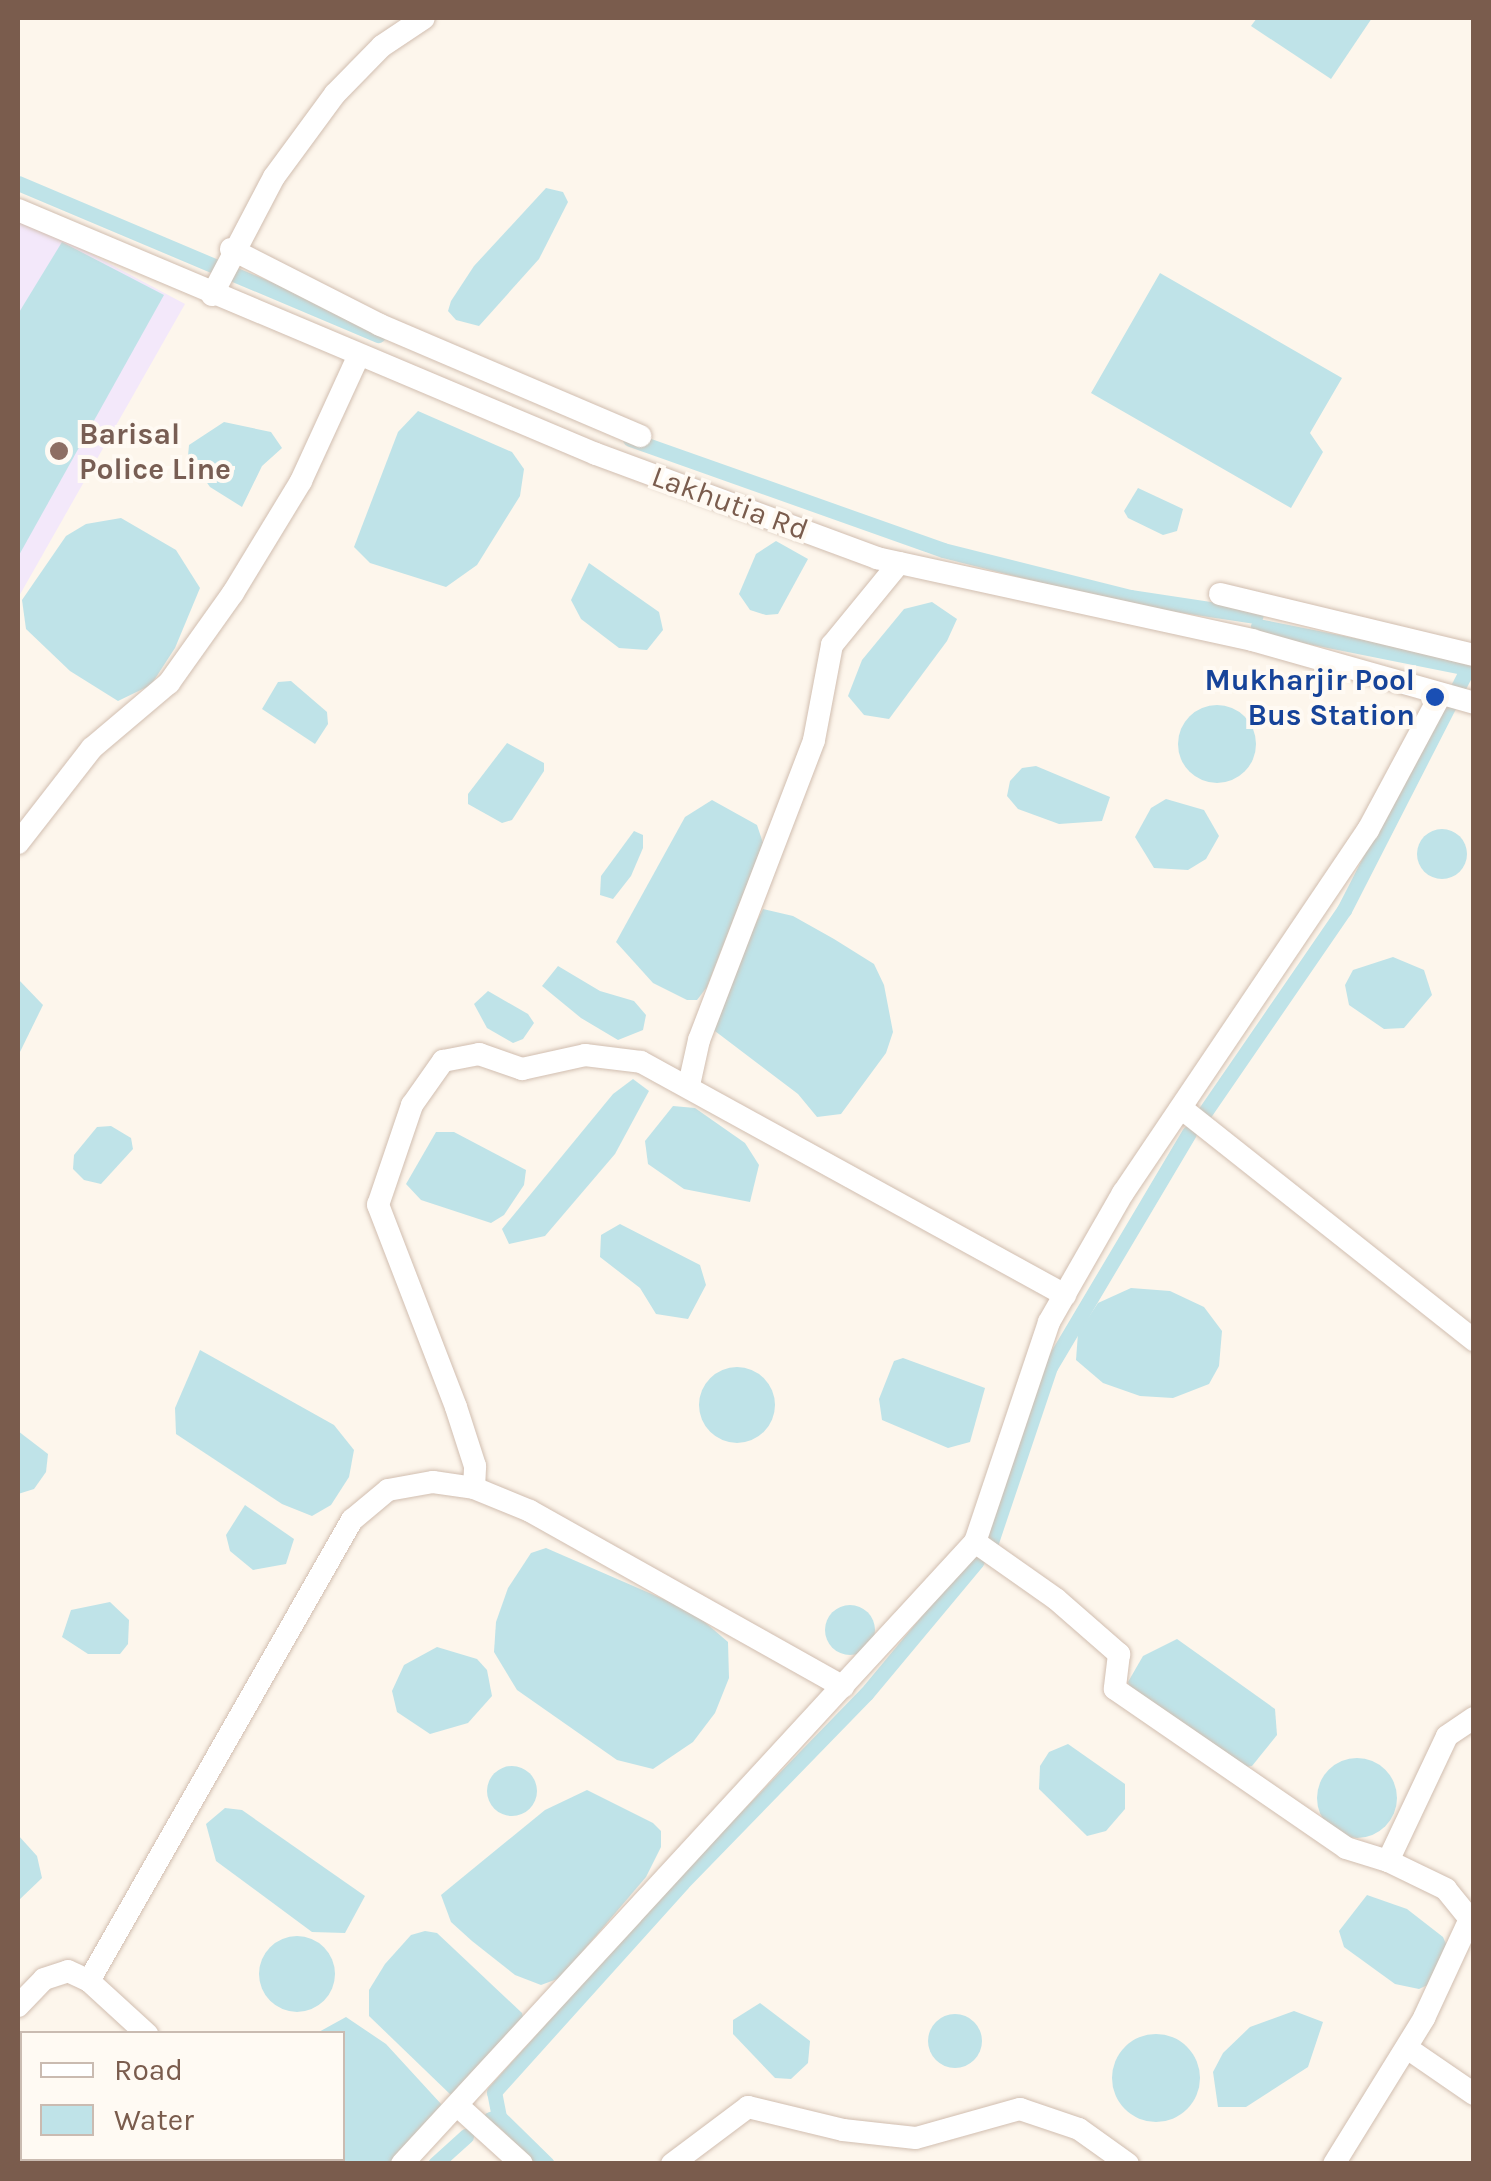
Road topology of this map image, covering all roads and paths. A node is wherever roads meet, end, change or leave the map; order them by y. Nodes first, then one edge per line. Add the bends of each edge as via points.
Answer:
1 (424, 18) edge
2 (18, 210) edge
3 (231, 249) junction
4 (212, 295) junction
5 (358, 357) junction
6 (640, 436) dead end
7 (899, 562) junction
8 (1220, 594) dead end
9 (1474, 655) edge
10 (1441, 694) junction
11 (1474, 703) edge
12 (18, 842) edge
13 (689, 1085) junction
14 (1180, 1108) junction
15 (1065, 1295) junction
16 (1474, 1340) edge
17 (474, 1488) junction
18 (975, 1542) junction
19 (843, 1687) junction
20 (1474, 1718) edge
21 (1388, 1862) junction
22 (89, 1981) junction
23 (18, 2006) edge
24 (144, 2031) edge
25 (1406, 2048) junction
26 (1474, 2094) edge
27 (458, 2106) junction
28 (402, 2164) edge
29 (522, 2164) edge
30 (672, 2164) edge
31 (1128, 2164) edge
32 (1334, 2164) edge

1 - 3 street via 382,46 335,94
2 - 4 street, Lakhutia Rd
3 - 4 street
3 - 6 street via 380,325
4 - 5 street, Lakhutia Rd
5 - 7 street, Lakhutia Rd via 596,454
5 - 12 street via 302,481 169,684 92,748
7 - 10 street, Lakhutia Rd via 1252,640
7 - 13 street via 832,645 814,740 698,1040
8 - 9 street
10 - 11 street, Lakhutia Rd
10 - 14 street via 1368,830
13 - 15 street via 771,1138 988,1248
13 - 17 street via 641,1062 585,1055 522,1068 479,1054 443,1062 412,1105 378,1205 456,1406 475,1466
14 - 15 street
14 - 16 street
15 - 18 street via 1043,1337
17 - 19 street via 530,1511
17 - 22 street via 434,1482 388,1490 366,1502
18 - 19 street
18 - 21 street via 1091,1626 1118,1654 1114,1689 1346,1848 1372,1862
19 - 27 street
20 - 21 street via 1447,1736
21 - 25 street via 1446,1889 1470,1918
22 - 23 street via 68,1970 44,1979
22 - 24 street
25 - 26 street
25 - 32 street
27 - 28 street
27 - 29 street
30 - 31 street via 748,2106 843,2130 916,2138 1020,2109 1079,2129

